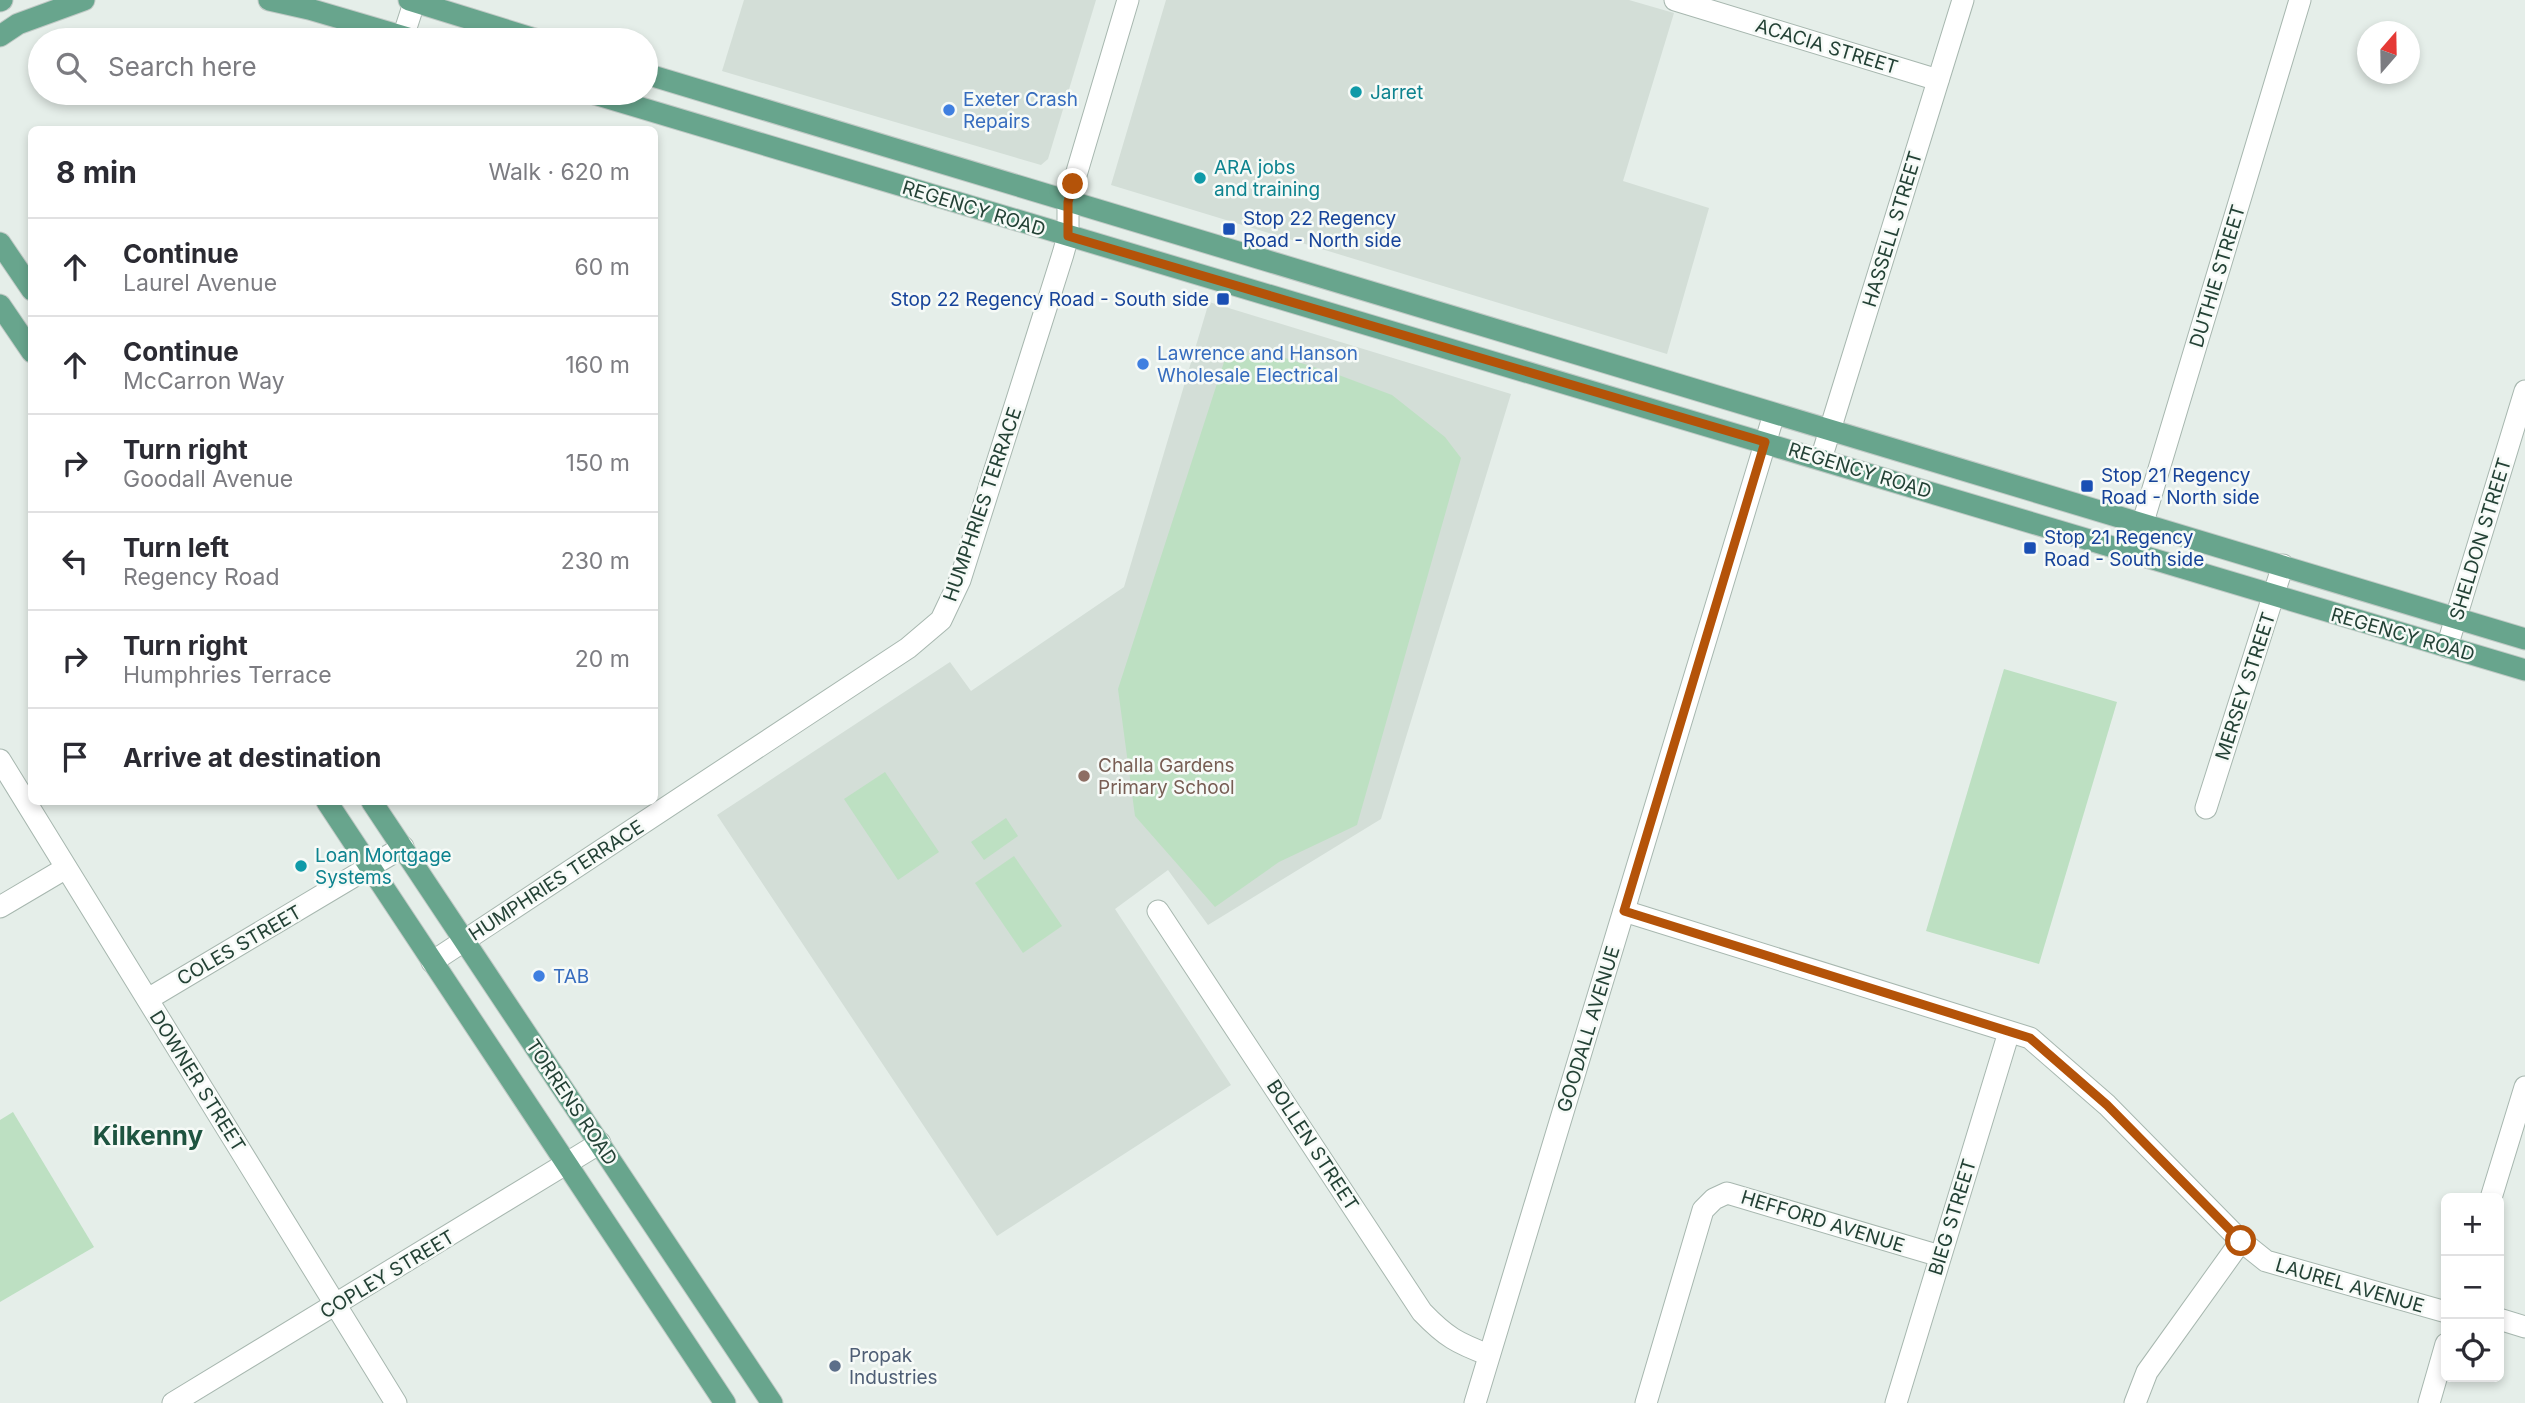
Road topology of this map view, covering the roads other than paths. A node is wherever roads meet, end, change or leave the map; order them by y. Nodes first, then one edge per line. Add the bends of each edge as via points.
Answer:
1 (83, 0) edge
2 (269, 0) edge
3 (1128, 0) edge
4 (1675, 0) edge
5 (1963, 0) edge
6 (2300, 0) edge
7 (413, 1) edge
8 (375, 28) edge
9 (410, 28) edge
10 (500, 28) edge
11 (0, 36) edge
12 (658, 78) edge
13 (1938, 80) junction
14 (631, 105) edge
15 (1068, 202) junction
16 (1068, 236) junction
17 (0, 243) edge
18 (28, 284) edge
19 (0, 305) edge
20 (28, 346) edge
21 (2525, 391) edge
22 (1774, 414) junction
23 (1830, 429) junction
24 (1765, 442) junction
25 (1821, 459) junction
26 (2142, 523) junction
27 (2134, 552) junction
28 (2283, 565) junction
29 (2274, 596) junction
30 (2456, 618) junction
31 (2525, 639) edge
32 (2447, 646) junction
33 (2525, 670) edge
34 (0, 760) edge
35 (329, 805) edge
36 (374, 805) edge
37 (2206, 808) dead end
38 (403, 848) junction
39 (370, 867) junction
40 (66, 868) junction
41 (0, 907) edge
42 (1158, 911) dead end
43 (1624, 911) junction
44 (464, 941) junction
45 (432, 962) junction
46 (148, 999) junction
47 (2009, 1032) junction
48 (2525, 1087) edge
49 (600, 1143) junction
50 (568, 1164) junction
51 (2493, 1193) edge
52 (2241, 1241) junction
53 (1940, 1256) junction
54 (337, 1304) junction
55 (2441, 1311) edge
56 (2504, 1321) edge
57 (2525, 1327) edge
58 (1489, 1355) junction
59 (2441, 1360) edge
60 (173, 1403) edge
61 (396, 1403) edge
62 (725, 1403) edge
63 (772, 1403) edge
64 (1475, 1403) edge
65 (1646, 1403) edge
66 (1896, 1403) edge
67 (2135, 1403) edge
68 (2428, 1403) edge

1 - 11 main road via 18,24
2 - 8 main road
3 - 15 street, HUMPHRIES TERRACE
4 - 13 street, ACACIA STREET
5 - 13 street, HASSELL STREET
6 - 26 street, DUTHIE STREET
7 - 9 street
7 - 10 main road
12 - 15 main road, REGENCY ROAD
13 - 23 street, HASSELL STREET
14 - 16 main road, REGENCY ROAD
15 - 16 street, HUMPHRIES TERRACE
15 - 22 main road, REGENCY ROAD
16 - 24 main road, REGENCY ROAD
16 - 44 street, HUMPHRIES TERRACE via 961,580 941,620 898,655
17 - 18 main road
19 - 20 main road
21 - 30 street, SHELDON STREET
22 - 23 main road, REGENCY ROAD
22 - 24 street, GOODALL AVENUE
23 - 25 street, HASSELL STREET
23 - 26 main road, REGENCY ROAD
24 - 25 main road, REGENCY ROAD
24 - 43 street, GOODALL AVENUE
25 - 27 main road, REGENCY ROAD
26 - 27 street, DUTHIE STREET
26 - 28 main road, REGENCY ROAD
27 - 29 main road, REGENCY ROAD
28 - 29 street, MERSEY STREET
28 - 30 main road, REGENCY ROAD
29 - 32 main road, REGENCY ROAD
29 - 37 street, MERSEY STREET
30 - 31 main road, REGENCY ROAD
30 - 32 street, SHELDON STREET
32 - 33 main road, REGENCY ROAD
34 - 40 street, DOWNER STREET
35 - 39 main road, TORRENS ROAD
36 - 38 main road, TORRENS ROAD
38 - 39 street, COLES STREET
38 - 44 main road, TORRENS ROAD
39 - 45 main road, TORRENS ROAD
39 - 46 street, COLES STREET
40 - 41 street
40 - 46 street, DOWNER STREET
42 - 58 street, BOLLEN STREET via 1423,1312 1444,1335
43 - 47 street, LAUREL AVENUE
43 - 58 street, GOODALL AVENUE
44 - 45 street, HUMPHRIES TERRACE
44 - 49 main road, TORRENS ROAD
45 - 50 main road, TORRENS ROAD
46 - 54 street, DOWNER STREET
47 - 52 street, LAUREL AVENUE via 2046,1049
47 - 53 street, BIEG STREET
48 - 51 street
49 - 50 street, COPLEY STREET
49 - 63 main road, TORRENS ROAD
50 - 54 street, COPLEY STREET
50 - 62 main road, TORRENS ROAD
52 - 55 street, LAUREL AVENUE via 2266,1261
52 - 67 street via 2147,1372
53 - 65 street, HEFFORD AVENUE via 1727,1193 1714,1199 1703,1210
53 - 66 street, BIEG STREET
54 - 60 street, COPLEY STREET
54 - 61 street, DOWNER STREET
56 - 57 street
58 - 64 street, GOODALL AVENUE
59 - 68 street

